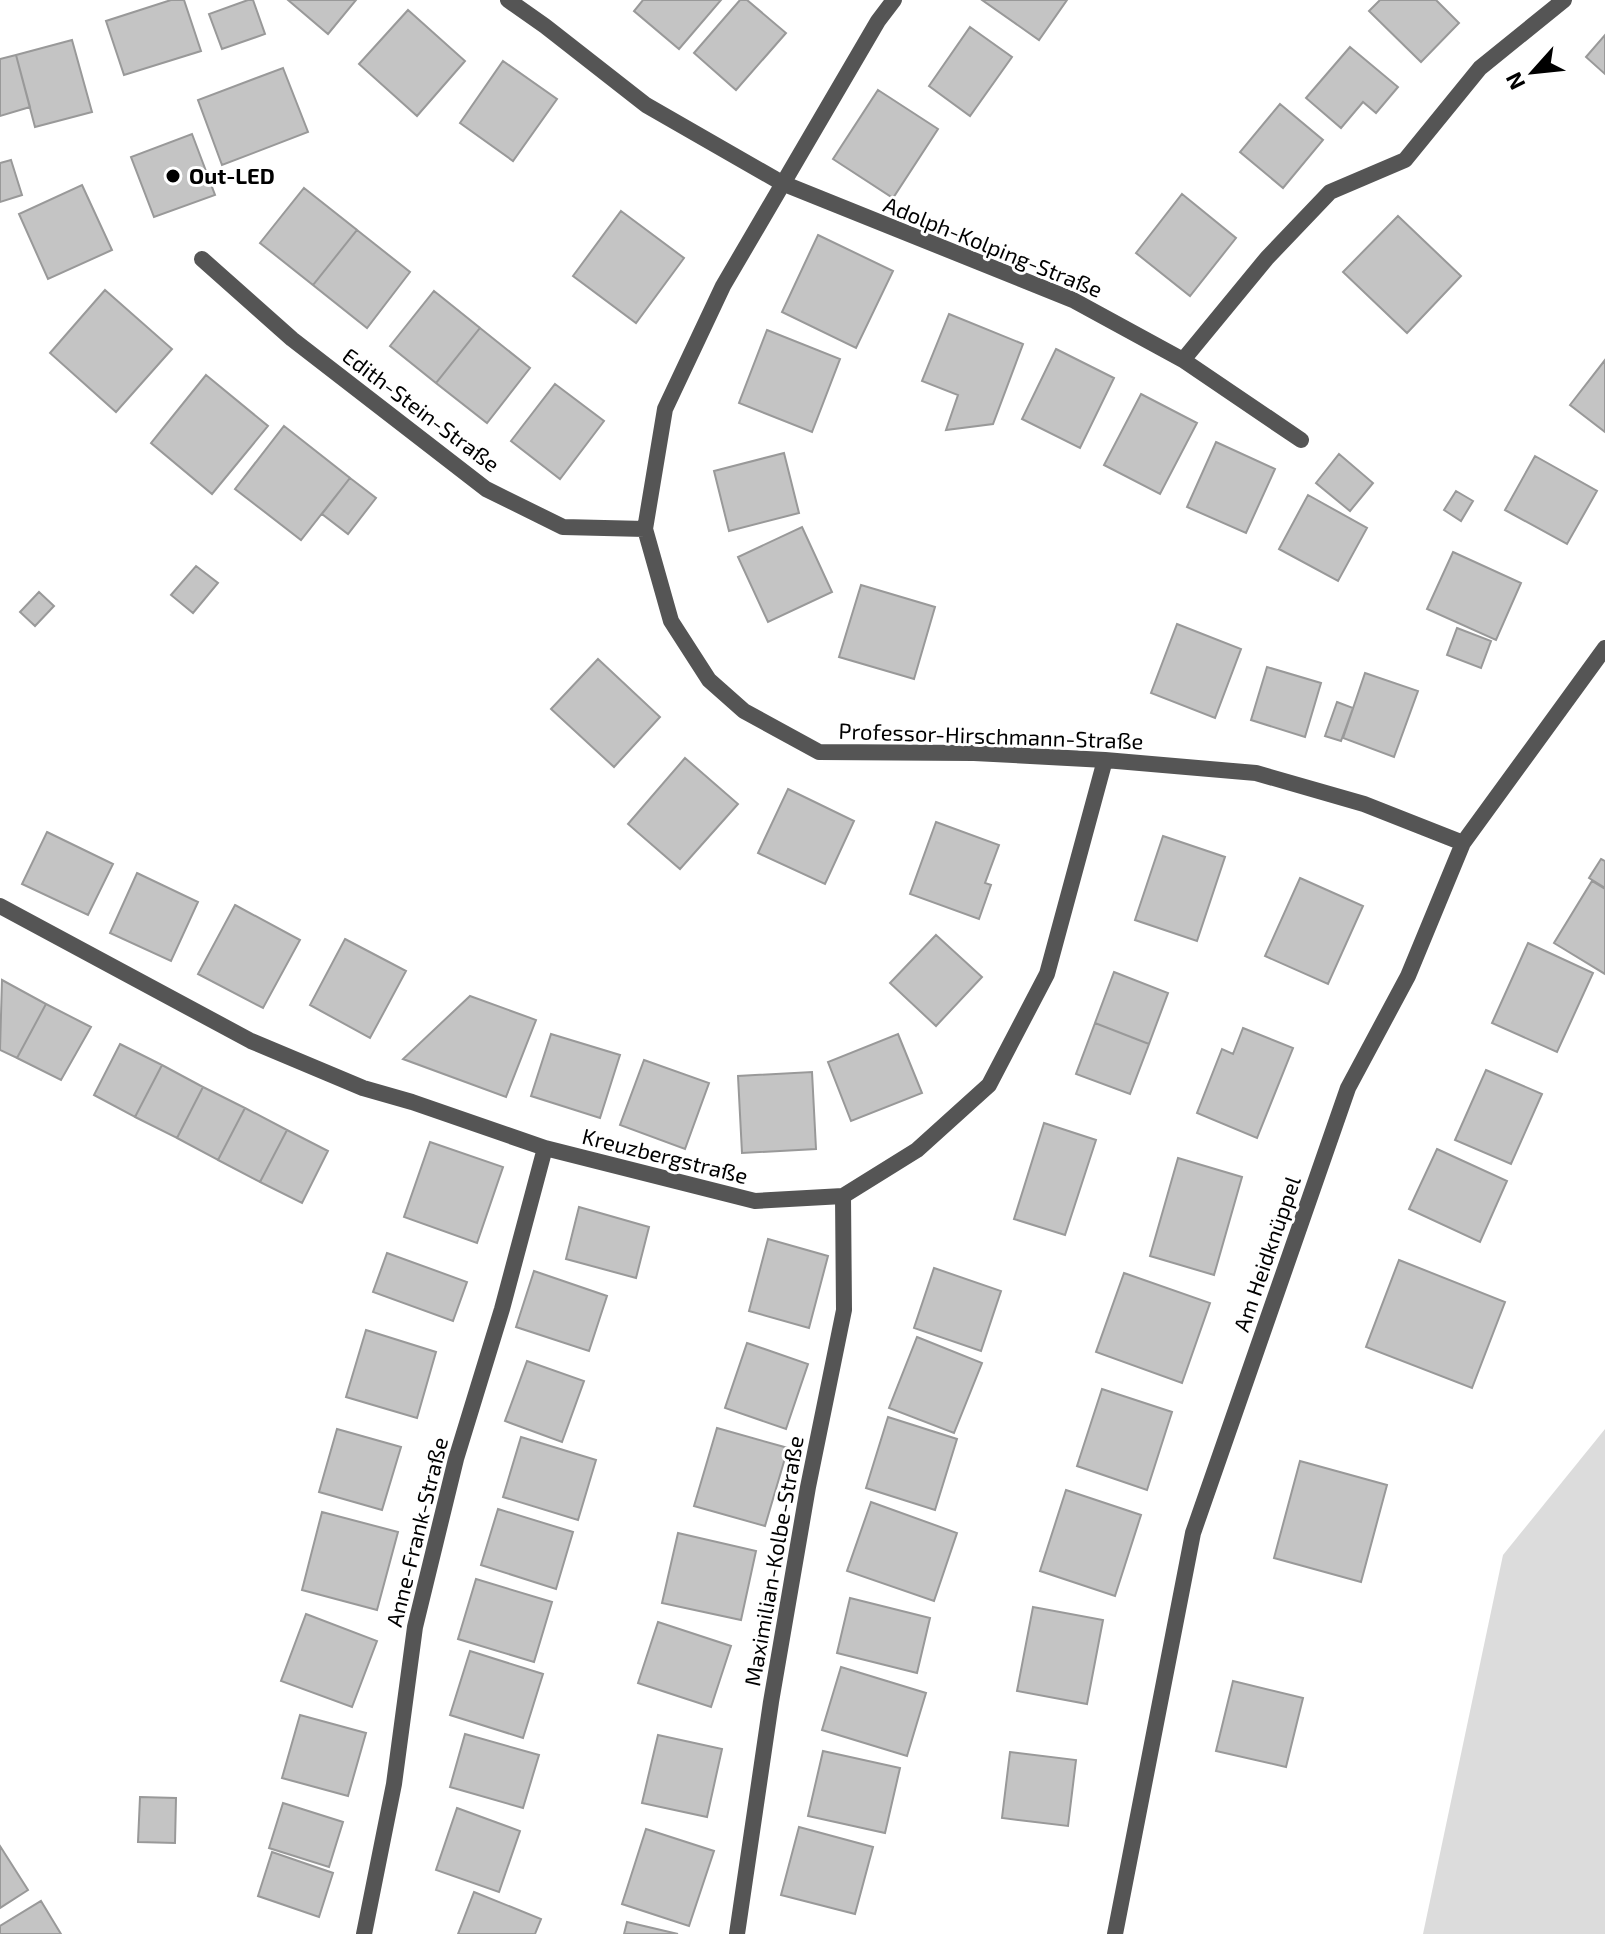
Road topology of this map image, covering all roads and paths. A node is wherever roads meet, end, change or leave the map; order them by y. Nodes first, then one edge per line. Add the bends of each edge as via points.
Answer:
1 (508, 0) edge
2 (894, 0) edge
3 (1564, 0) edge
4 (782, 183) junction
5 (202, 259) dead end
6 (1183, 360) junction
7 (1301, 440) dead end
8 (645, 529) junction
9 (1605, 648) edge
10 (1105, 760) junction
11 (1463, 843) junction
12 (0, 906) edge
13 (545, 1148) junction
14 (843, 1196) junction
15 (364, 1934) edge
16 (737, 1934) edge
17 (1115, 1934) edge

1 - 4 street, Adolph-Kolping-Straße via 646,105
2 - 4 street, Professor-Hirschmann-Straße
3 - 6 street via 1480,68 1405,160 1330,192
4 - 6 street, Adolph-Kolping-Straße via 1073,300
4 - 8 street, Professor-Hirschmann-Straße via 723,286 665,409
5 - 8 street, Edith-Stein-Straße via 292,339 486,489 563,527
6 - 7 street, Adolph-Kolping-Straße
8 - 10 street, Professor-Hirschmann-Straße via 671,621 709,680 744,711 819,752
9 - 11 street, Am Heidknüppel
10 - 11 street, Professor-Hirschmann-Straße via 1256,773 1364,804
10 - 14 street, Kreuzbergstraße via 1047,974 989,1085 917,1150
11 - 17 street, Am Heidknüppel via 1408,976 1348,1088 1193,1533
12 - 13 street, Kreuzbergstraße via 251,1041 363,1088
13 - 14 street, Kreuzbergstraße via 755,1201
13 - 15 street, Anne-Frank-Straße via 456,1459 415,1627 394,1784
14 - 16 street, Maximilian-Kolbe-Straße via 844,1310 805,1503

